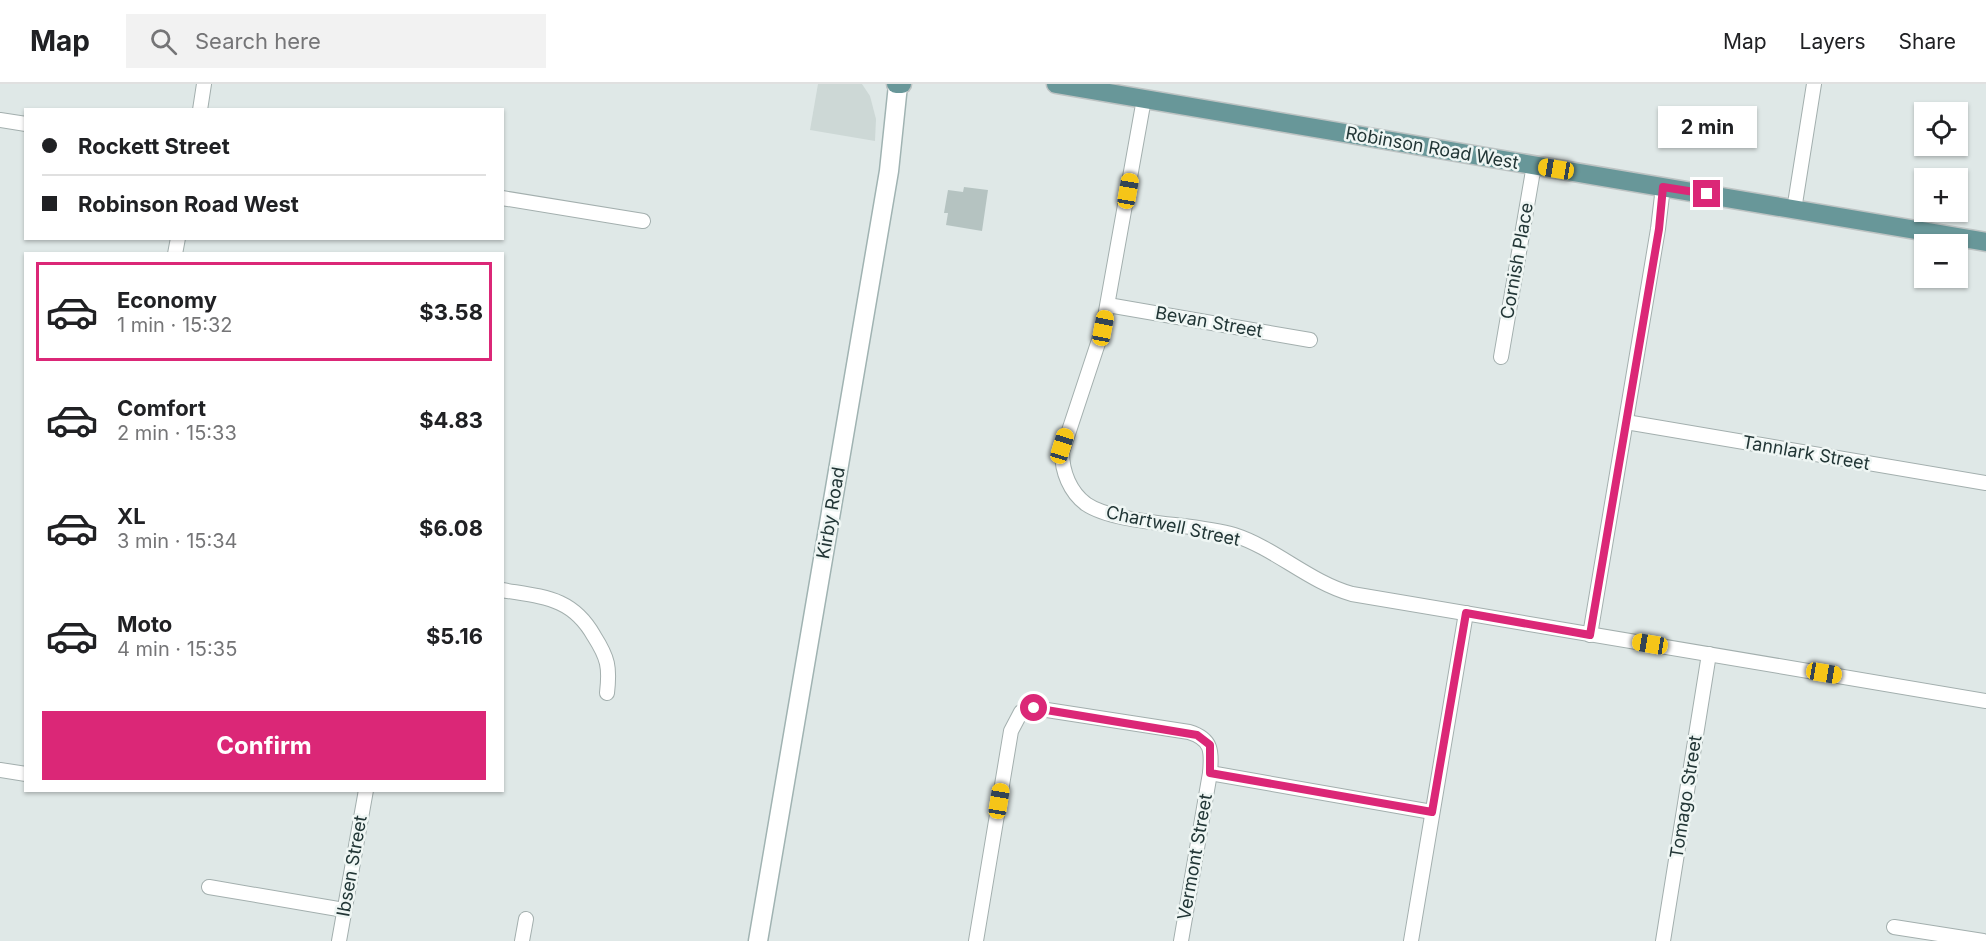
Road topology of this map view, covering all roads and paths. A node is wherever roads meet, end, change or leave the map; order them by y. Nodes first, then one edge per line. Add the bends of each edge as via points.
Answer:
1 (204, 84) edge
2 (898, 84) edge
3 (1056, 84) edge
4 (1814, 84) edge
5 (1144, 99) junction
6 (200, 108) edge
7 (0, 120) edge
8 (24, 124) edge
9 (1534, 165) junction
10 (1663, 187) junction
11 (504, 198) edge
12 (1794, 210) junction
13 (643, 221) dead end
14 (1986, 242) edge
15 (1108, 305) junction
16 (1310, 340) dead end
17 (1501, 357) dead end
18 (1626, 422) junction
19 (1986, 483) edge
20 (504, 590) edge
21 (1466, 613) junction
22 (1590, 635) junction
23 (1709, 654) junction
24 (607, 693) dead end
25 (1986, 700) edge
26 (0, 770) edge
27 (1210, 773) junction
28 (24, 774) edge
29 (366, 792) edge
30 (1432, 812) junction
31 (209, 887) dead end
32 (344, 910) junction
33 (526, 919) dead end
34 (1894, 927) dead end
35 (339, 941) edge
36 (522, 941) edge
37 (758, 941) edge
38 (976, 941) edge
39 (1181, 941) edge
40 (1411, 941) edge
41 (1663, 941) edge
42 (1983, 941) edge

1 - 6 street
2 - 37 street, Kirby Road via 889,171
3 - 5 main road, Robinson Road West
4 - 12 street
5 - 9 main road, Robinson Road West
5 - 15 street, Chartwell Street
7 - 8 street
9 - 10 main road, Robinson Road West
9 - 17 street, Cornish Place
10 - 12 main road, Robinson Road West
10 - 18 street
11 - 13 street
12 - 14 main road, Robinson Road West
15 - 16 street, Bevan Street
15 - 21 street, Chartwell Street via 1062,446 1065,473 1079,498 1112,514 1235,536 1339,591
18 - 19 street, Tannlark Street
18 - 22 street
20 - 24 street via 545,597 567,605 583,617 607,657
21 - 22 street, Chartwell Street
21 - 30 street
22 - 23 street, Chartwell Street
23 - 25 street, Chartwell Street
23 - 41 street, Tomago Street
26 - 28 street
27 - 30 street
27 - 38 street, Vermont Street via 1210,745 1197,735 1047,708 1021,712 1011,730
27 - 39 street, Vermont Street
29 - 32 street, Ibsen Street
30 - 40 street
31 - 32 street
32 - 35 street, Ibsen Street
33 - 36 street
34 - 42 street

